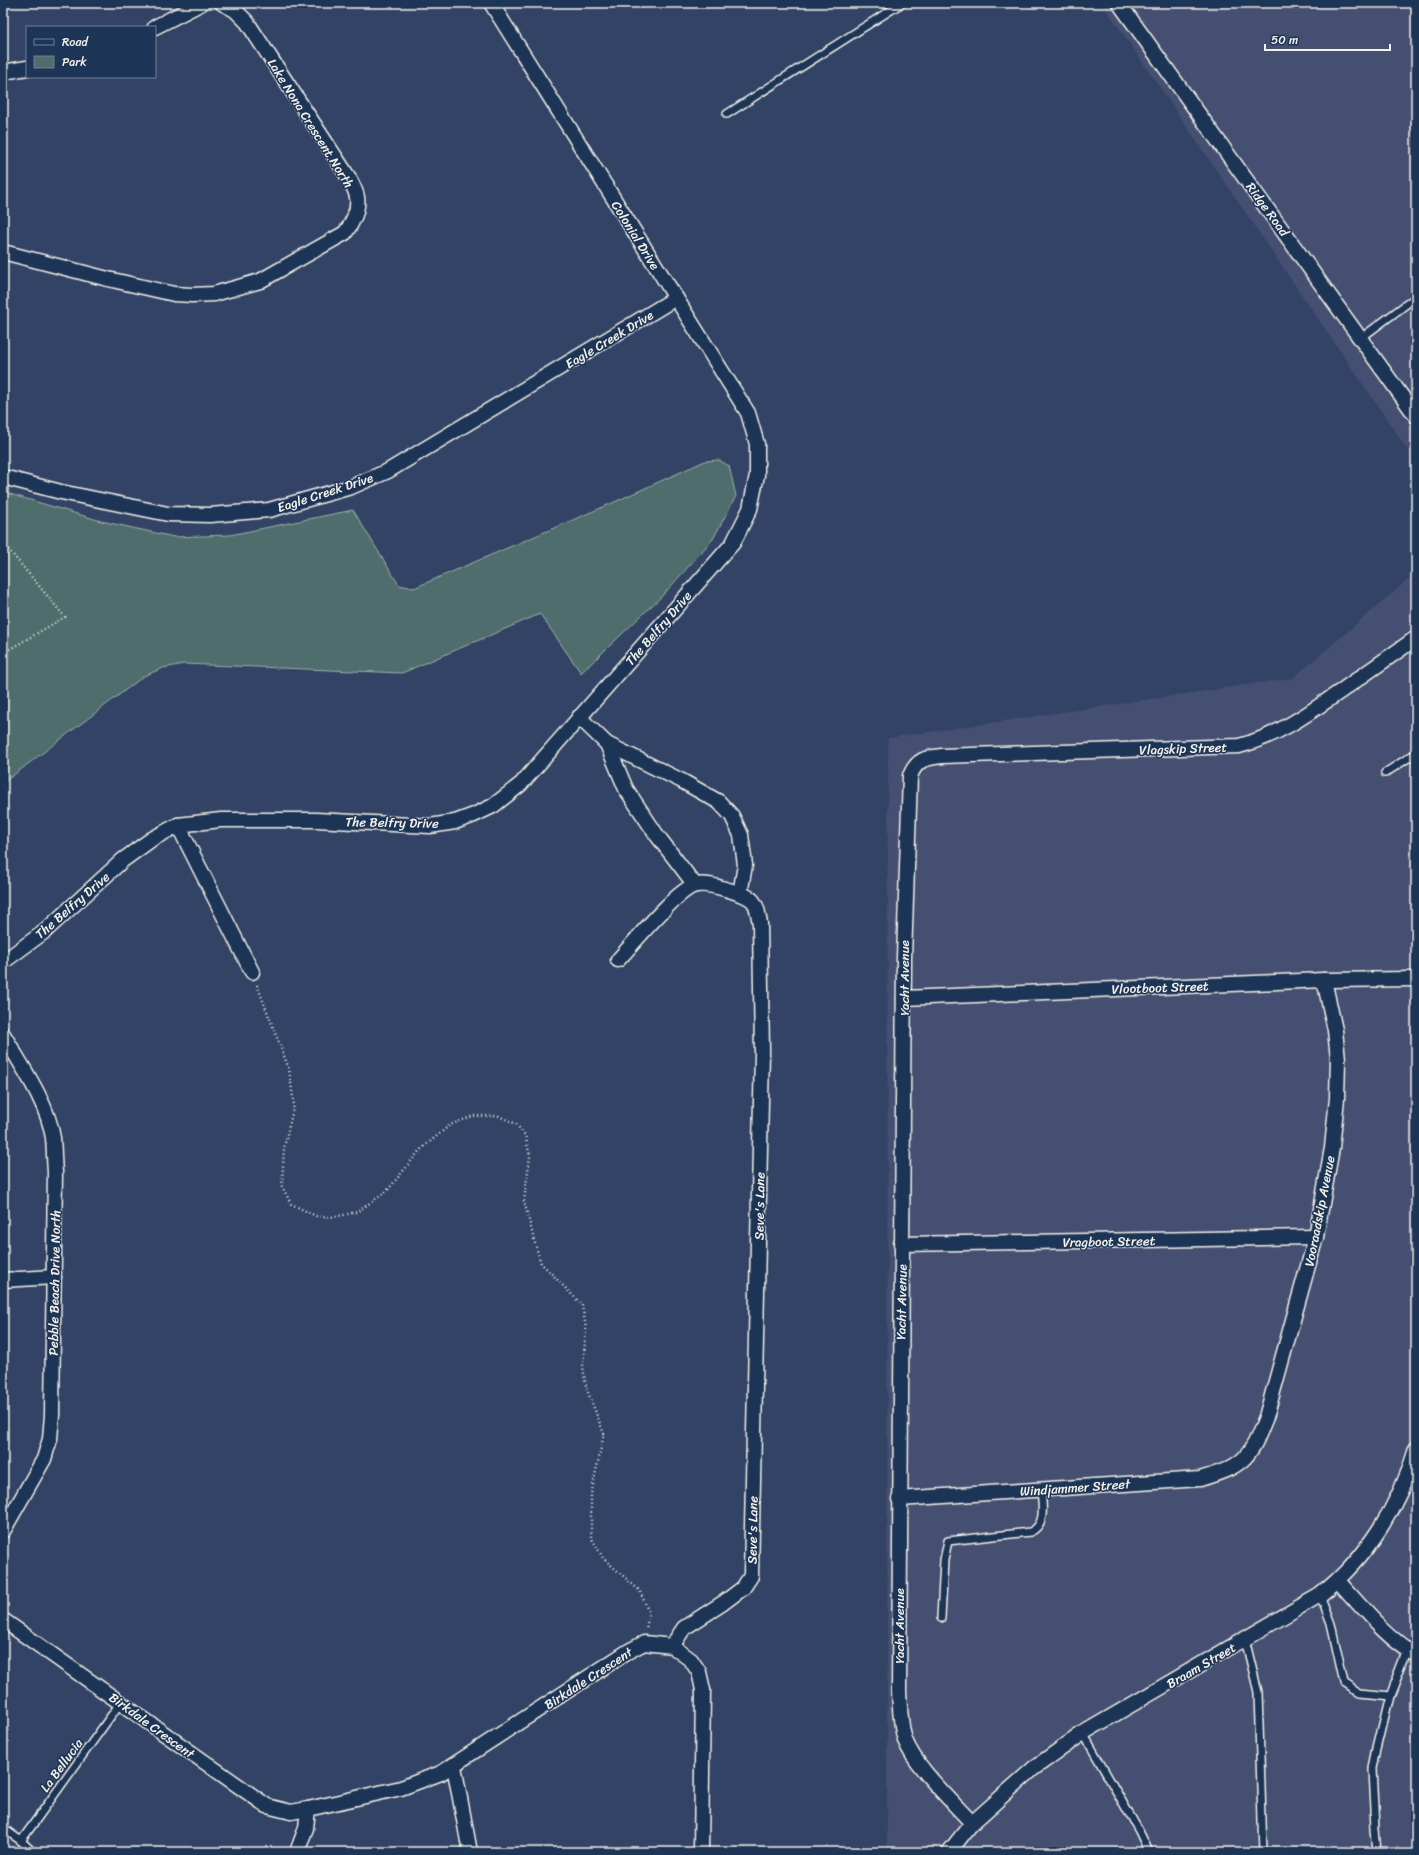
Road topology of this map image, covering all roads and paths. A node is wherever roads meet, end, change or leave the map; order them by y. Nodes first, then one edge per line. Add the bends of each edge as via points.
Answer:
1 (202, 3) edge
2 (222, 3) edge
3 (491, 3) edge
4 (902, 3) edge
5 (1119, 3) edge
6 (156, 26) edge
7 (26, 68) edge
8 (3, 72) edge
9 (727, 114) dead end
10 (3, 252) edge
11 (1416, 297) edge
12 (676, 298) junction
13 (1361, 338) junction
14 (1416, 416) edge
15 (757, 475) joint
16 (3, 477) edge
17 (3, 543) edge
18 (1416, 638) edge
19 (3, 653) edge
20 (579, 717) junction
21 (607, 744) junction
22 (1416, 753) edge
23 (920, 760) joint
24 (1385, 773) dead end
25 (178, 825) junction
26 (695, 885) junction
27 (740, 894) junction
28 (618, 960) dead end
29 (3, 962) edge
30 (252, 972) joint
31 (1416, 979) edge
32 (1324, 980) junction
33 (904, 998) junction
34 (3, 1034) edge
35 (1316, 1237) junction
36 (902, 1244) junction
37 (54, 1276) junction
38 (3, 1280) edge
39 (1416, 1449) edge
40 (1247, 1457) joint
41 (1041, 1489) junction
42 (899, 1499) junction
43 (3, 1531) edge
44 (1338, 1581) junction
45 (1320, 1595) junction
46 (941, 1618) dead end
47 (3, 1620) edge
48 (1245, 1639) junction
49 (644, 1643) junction
50 (672, 1646) junction
51 (1412, 1653) edge
52 (1390, 1696) junction
53 (121, 1702) junction
54 (1083, 1733) junction
55 (454, 1766) junction
56 (308, 1809) junction
57 (972, 1823) junction
58 (3, 1828) edge
59 (21, 1841) junction
60 (33, 1852) edge
61 (297, 1852) edge
62 (470, 1852) edge
63 (701, 1852) edge
64 (949, 1852) edge
65 (1149, 1852) edge
66 (1263, 1852) edge
67 (1378, 1852) edge

1 - 6 street
2 - 10 street, Lake Nona Crescent North via 235,10 247,22 349,178 357,197 355,214 345,234 260,281 214,294 174,294
3 - 12 street, Colonial Drive
4 - 9 lane
5 - 13 street, Ridge Road
7 - 8 street
11 - 13 lane
12 - 15 street, Colonial Drive via 748,413 757,444
12 - 16 street, Eagle Creek Drive via 388,471 351,487 269,510 210,515 168,514
13 - 14 street, Ridge Road
15 - 20 street, The Belfry Drive via 750,509 732,543
17 - 19 path via 65,617
18 - 23 street, Vlagskip Street via 1314,710 1276,733 1239,746 957,754
20 - 21 street
20 - 25 street, The Belfry Drive via 521,784 493,806 455,822 430,826 316,820 221,820
21 - 26 street via 626,789
21 - 27 street via 700,791 719,802 732,816 741,835 746,865
22 - 24 lane
23 - 33 street, Yacht Avenue via 913,766 910,776
25 - 29 street, The Belfry Drive via 152,839 123,860 44,932
25 - 30 street
26 - 27 street, Seve's Lane via 710,885
26 - 28 street via 678,895
27 - 50 street, Seve's Lane via 750,896 757,906 760,924 762,1052 751,1576 743,1588 684,1628
30 - 49 path via 289,1069 294,1105 284,1148 282,1186 290,1204 316,1216 334,1217 357,1212 387,1191 420,1150 450,1125 473,1116 499,1116 516,1124 525,1135 530,1156 524,1201 536,1247 541,1263 582,1305 586,1328 583,1368 585,1380 604,1434 591,1494 591,1537 603,1558 640,1591 649,1613
31 - 32 street, Vlootboot Street
32 - 33 street, Vlootboot Street
32 - 35 street, Vooraadskip Avenue via 1336,1030 1338,1066 1332,1148
33 - 36 street, Yacht Avenue
34 - 37 street, Pebble Beach Drive North via 31,1083 53,1137
35 - 36 street, Vragboot Street
35 - 40 street, Vooraadskip Avenue via 1266,1417 1257,1441
36 - 42 street, Yacht Avenue
37 - 38 street
37 - 43 street, Pebble Beach Drive North via 50,1439 44,1459
39 - 44 street, Braam Street via 1396,1501 1382,1526
40 - 41 street, Windjammer Street via 1232,1468 1200,1479
41 - 42 street, Windjammer Street
41 - 46 lane via 1042,1514 1036,1530 948,1541 944,1560
42 - 57 street, Yacht Avenue via 899,1691 905,1740 914,1758
44 - 45 street, Braam Street
44 - 51 street via 1382,1629
45 - 48 street, Braam Street
45 - 52 lane via 1331,1624 1344,1683 1359,1693
47 - 53 street, Birkdale Crescent
48 - 54 street, Braam Street
48 - 66 lane via 1258,1692
49 - 50 street, Birkdale Crescent
49 - 55 street, Birkdale Crescent
50 - 63 street via 691,1660 699,1672 703,1690
51 - 52 lane
52 - 67 lane via 1373,1766
53 - 56 street, Birkdale Crescent via 267,1806 291,1812
53 - 59 lane, La Bellucia
54 - 57 street, Braam Street via 1034,1768
54 - 65 lane
55 - 56 street, Birkdale Crescent via 402,1788
55 - 62 street
56 - 61 street via 306,1828
57 - 64 street, Braam Street
58 - 59 lane
59 - 60 lane

